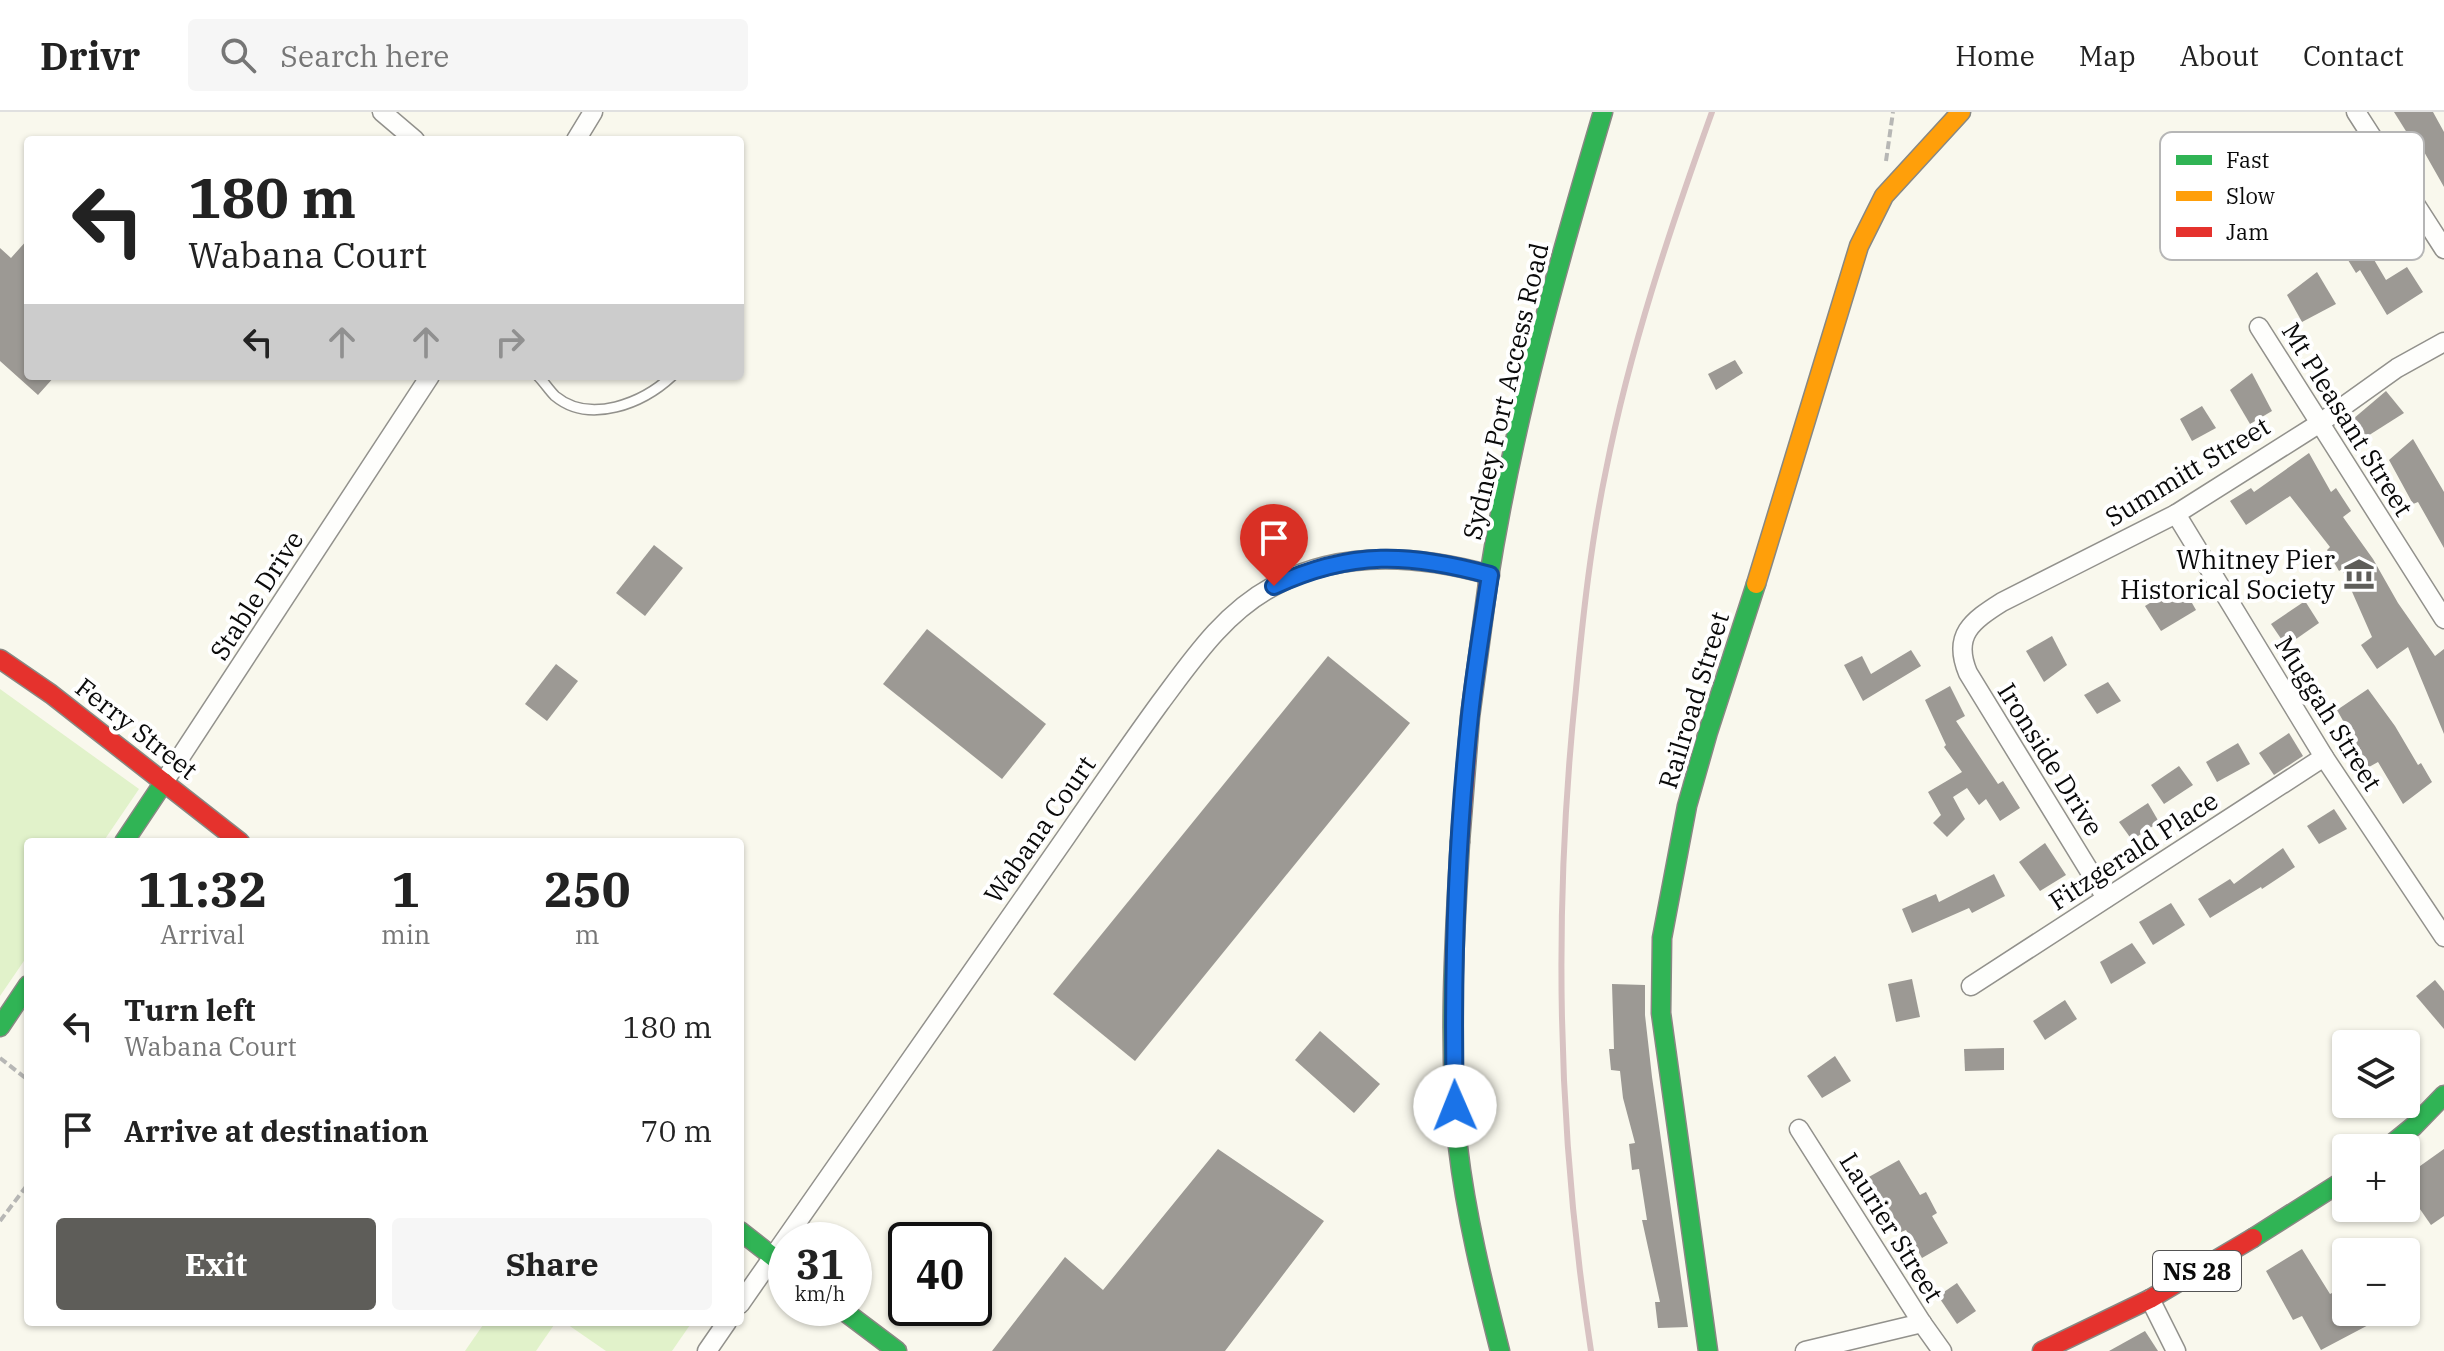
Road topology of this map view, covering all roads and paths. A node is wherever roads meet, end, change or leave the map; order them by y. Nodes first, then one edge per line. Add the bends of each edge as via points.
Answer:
1 (382, 112) edge
2 (593, 112) edge
3 (1603, 112) edge
4 (1893, 112) edge
5 (1961, 112) edge
6 (2356, 112) edge
7 (2369, 132) edge
8 (410, 136) edge
9 (578, 136) edge
10 (1884, 196) junction
11 (2424, 218) edge
12 (2444, 249) edge
13 (2259, 327) dead end
14 (2444, 342) edge
15 (427, 380) edge
16 (542, 380) edge
17 (666, 380) edge
18 (2320, 423) junction
19 (2176, 514) junction
20 (1490, 575) junction
21 (2444, 619) edge
22 (1961, 645) joint
23 (0, 659) edge
24 (2324, 757) junction
25 (164, 782) junction
26 (127, 838) edge
27 (235, 838) edge
28 (2106, 898) junction
29 (2444, 937) edge
30 (1971, 986) dead end
31 (24, 991) edge
32 (0, 1027) edge
33 (0, 1058) edge
34 (24, 1077) edge
35 (2444, 1095) edge
36 (1799, 1129) dead end
37 (2404, 1134) edge
38 (24, 1189) edge
39 (2332, 1189) edge
40 (0, 1221) edge
41 (807, 1222) edge
42 (744, 1234) edge
43 (768, 1253) edge
44 (768, 1275) edge
45 (2150, 1299) junction
46 (744, 1300) edge
47 (1922, 1323) junction
48 (724, 1326) edge
49 (864, 1326) edge
50 (707, 1351) edge
51 (897, 1351) edge
52 (1500, 1351) edge
53 (1708, 1351) edge
54 (1805, 1351) edge
55 (1942, 1351) edge
56 (2042, 1351) edge
57 (2176, 1351) edge

1 - 8 street
2 - 9 street
3 - 20 street, Sydney Port Access Road via 1534,362
4 - 10 path
5 - 10 street, Railroad Street
6 - 7 street
10 - 53 street, Railroad Street via 1848,276 1708,732 1687,806 1662,938 1666,1060
11 - 12 street
13 - 18 street, Mt Pleasant Street
14 - 18 street, Summitt Street
15 - 25 street, Stable Drive
16 - 17 lane via 557,397 591,411 627,405
18 - 19 street, Summitt Street
18 - 21 street, Mt Pleasant Street
19 - 22 street, Summitt Street via 2002,602 1972,623
19 - 24 street, Muggah Street
20 - 41 street, Wabana Court via 1385,557 1307,570 1244,604 1207,639
20 - 52 street, Sydney Port Access Road via 1466,760 1453,1012 1464,1190
22 - 28 street, Ironside Drive via 1968,673
23 - 25 street, Ferry Street
24 - 28 street, Fitzgerald Place
24 - 29 street, Muggah Street
25 - 26 street, Stable Drive
25 - 27 street, Ferry Street
28 - 30 street, Fitzgerald Place
31 - 32 street
33 - 34 path
35 - 37 street
36 - 47 street, Laurier Street
38 - 40 path
39 - 45 street, NS 28
42 - 43 street
44 - 46 street, Wabana Court
45 - 56 street, NS 28
45 - 57 street
47 - 54 street
47 - 55 street, Laurier Street
48 - 50 street
49 - 51 street

